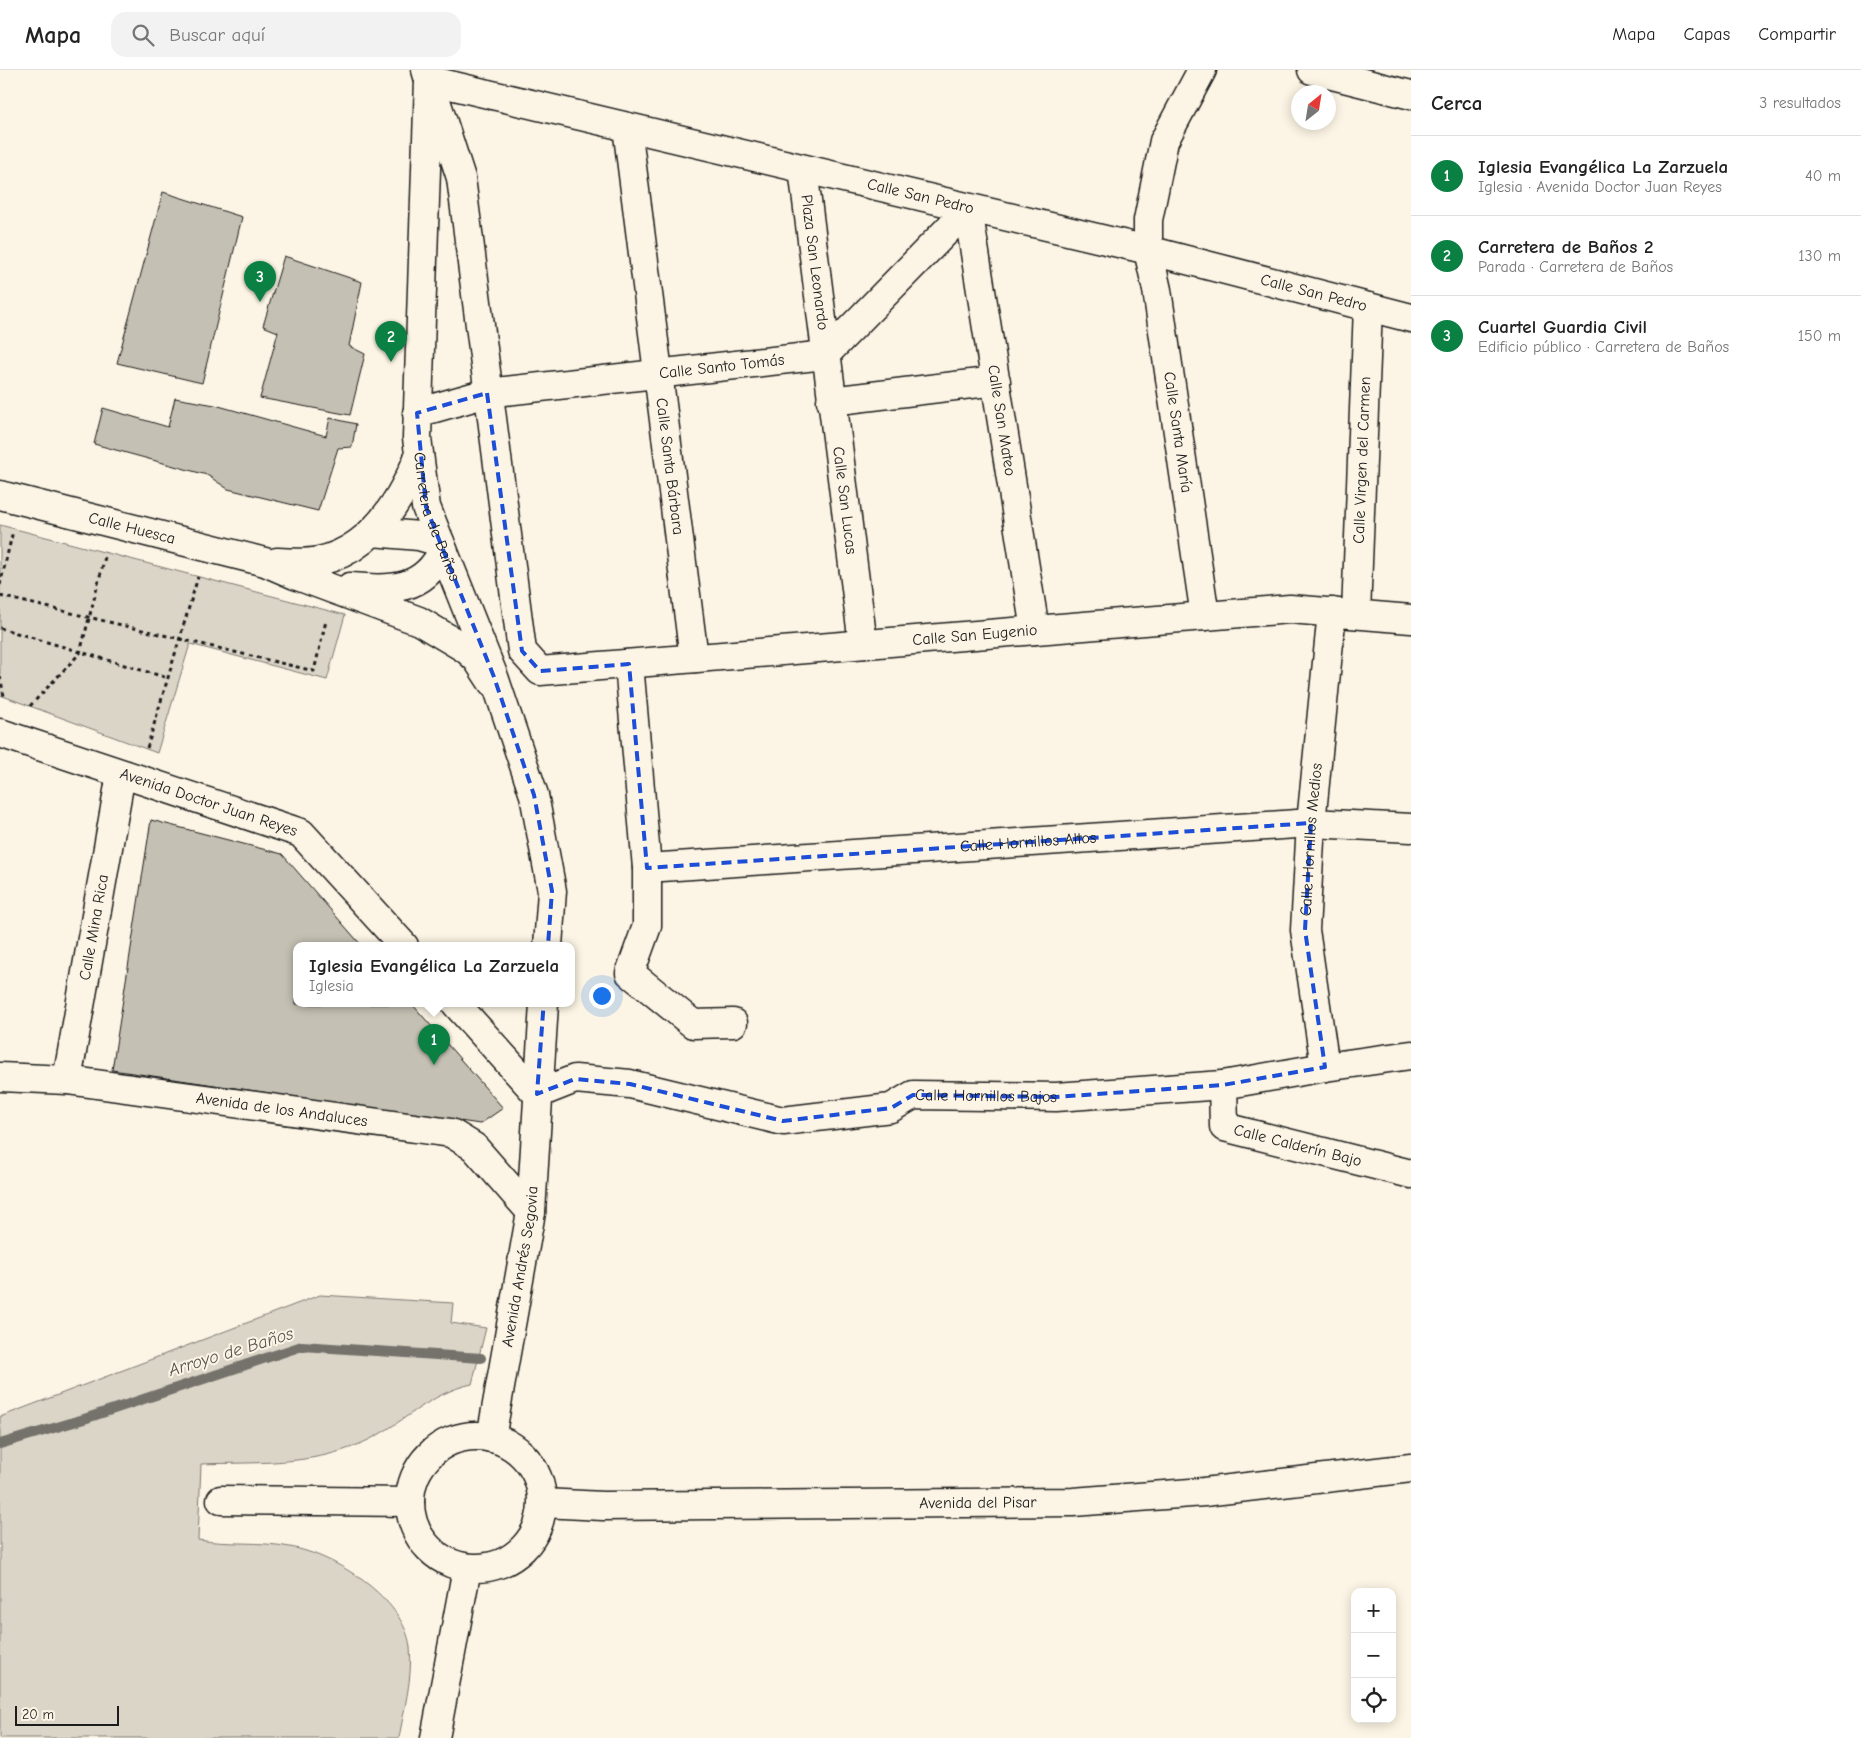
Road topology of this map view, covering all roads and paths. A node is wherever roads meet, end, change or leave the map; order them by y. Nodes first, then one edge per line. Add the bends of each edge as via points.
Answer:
1 (1202, 70) edge
2 (1312, 70) edge
3 (428, 75) edge
4 (1411, 95) edge
5 (627, 127) junction
6 (803, 169) junction
7 (968, 209) junction
8 (1148, 250) junction
9 (1368, 307) junction
10 (1411, 318) edge
11 (825, 355) junction
12 (658, 374) junction
13 (996, 381) junction
14 (487, 393) junction
15 (831, 401) junction
16 (417, 413) junction
17 (419, 456) junction
18 (0, 495) edge
19 (14, 528) dead end
20 (372, 532) junction
21 (441, 546) junction
22 (106, 552) dead end
23 (265, 562) junction
24 (198, 576) dead end
25 (316, 582) junction
26 (0, 585) edge
27 (0, 596) edge
28 (1344, 613) junction
29 (1205, 616) junction
30 (89, 618) junction
31 (1411, 619) edge
32 (327, 620) dead end
33 (0, 628) edge
34 (1034, 630) junction
35 (179, 639) junction
36 (863, 644) junction
37 (80, 653) junction
38 (694, 658) junction
39 (629, 664) junction
40 (0, 676) edge
41 (168, 678) junction
42 (500, 693) junction
43 (4, 696) dead end
44 (30, 706) dead end
45 (0, 733) edge
46 (147, 750) dead end
47 (120, 774) junction
48 (1311, 823) junction
49 (1411, 828) edge
50 (646, 868) junction
51 (400, 942) edge
52 (548, 942) edge
53 (459, 1007) edge
54 (544, 1007) edge
55 (733, 1023) dead end
56 (1411, 1055) edge
57 (1325, 1067) junction
58 (0, 1077) edge
59 (68, 1080) junction
60 (1223, 1085) junction
61 (537, 1094) junction
62 (1411, 1174) edge
63 (531, 1212) junction
64 (491, 1438) junction
65 (1411, 1468) edge
66 (221, 1500) dead end
67 (410, 1502) junction
68 (543, 1503) junction
69 (467, 1568) junction
70 (436, 1738) edge

1 - 8 street, Calle Santa María via 1164,141 1148,220
2 - 4 street
3 - 5 street, Calle San Pedro
3 - 14 street via 461,178
3 - 16 street, Carretera de Baños
5 - 6 street, Calle San Pedro
5 - 12 street, Calle Santa Bárbara
6 - 7 street, Calle San Pedro
6 - 11 street, Plaza San Leonardo
7 - 8 street, Calle San Pedro
7 - 11 street
7 - 13 street, Calle San Mateo
8 - 9 street, Calle San Pedro
8 - 29 street, Calle Santa María via 1157,290
9 - 10 street, Calle San Pedro
9 - 28 street, Calle Virgen del Carmen
11 - 12 street, Calle Santo Tomás
11 - 15 street, Calle San Lucas
12 - 14 street, Calle Santo Tomás
12 - 38 street, Calle Santa Bárbara
13 - 15 street
13 - 34 street, Calle San Mateo
14 - 16 street, Calle Santo Tomás
14 - 39 street, Calle San Eugenio via 522,651 540,670
15 - 36 street, Calle San Lucas
16 - 17 street, Carretera de Baños
17 - 20 street, Calle Huesca via 401,494
17 - 21 street, Carretera de Baños via 426,507
18 - 23 street, Calle Huesca
19 - 26 path
20 - 21 street via 406,534
20 - 23 street, Calle Huesca via 354,546 320,561
21 - 25 street, Calle Huesca via 432,570 405,586 370,588
21 - 42 street, Carretera de Baños
22 - 30 path
23 - 25 street, Calle Huesca
24 - 35 path
25 - 42 street, Calle Huesca via 419,621 454,640 476,659
27 - 30 path
28 - 29 street, Calle San Eugenio via 1290,609
28 - 31 street, Calle San Eugenio
28 - 48 street, Calle Hornillos Medios
29 - 34 street, Calle San Eugenio
30 - 35 path
30 - 37 path
32 - 35 path via 314,671
33 - 37 path
34 - 36 street, Calle San Eugenio
35 - 41 path
36 - 38 street, Calle San Eugenio
37 - 41 path
37 - 44 path
38 - 39 street, Calle San Eugenio
39 - 50 street
40 - 43 path
41 - 46 path
42 - 52 street, Carretera de Baños via 534,795 552,891
45 - 47 street, Avenida Doctor Juan Reyes
47 - 51 street, Avenida Doctor Juan Reyes via 301,833
47 - 59 street, Calle Mina Rica
48 - 49 street, Calle Hornillos Altos
48 - 50 street, Calle Hornillos Altos
48 - 57 street, Calle Hornillos Medios via 1305,930
50 - 55 street via 647,926 630,973 694,1024
53 - 61 street
54 - 61 street
56 - 57 street, Calle Hornillos Bajos
57 - 60 street, Calle Hornillos Bajos
58 - 59 street, Avenida de los Andaluces
59 - 63 street, Avenida de los Andaluces via 451,1133 474,1147
60 - 61 street, Calle Hornillos Bajos via 1056,1096 913,1095 891,1108 784,1121 630,1084 575,1079
60 - 62 street, Calle Calderín Bajo via 1224,1127
61 - 63 street, Avenida Andrés Segovia
63 - 64 street, Avenida Andrés Segovia
64 - 67 street via 460,1438 431,1453 418,1469
64 - 68 street via 510,1445 526,1457 540,1483
65 - 68 street, Avenida del Pisar via 1204,1492 1073,1502 604,1506
66 - 67 street
67 - 69 street via 413,1522 422,1540 438,1556
68 - 69 street via 535,1532 516,1556 498,1565
69 - 70 street

